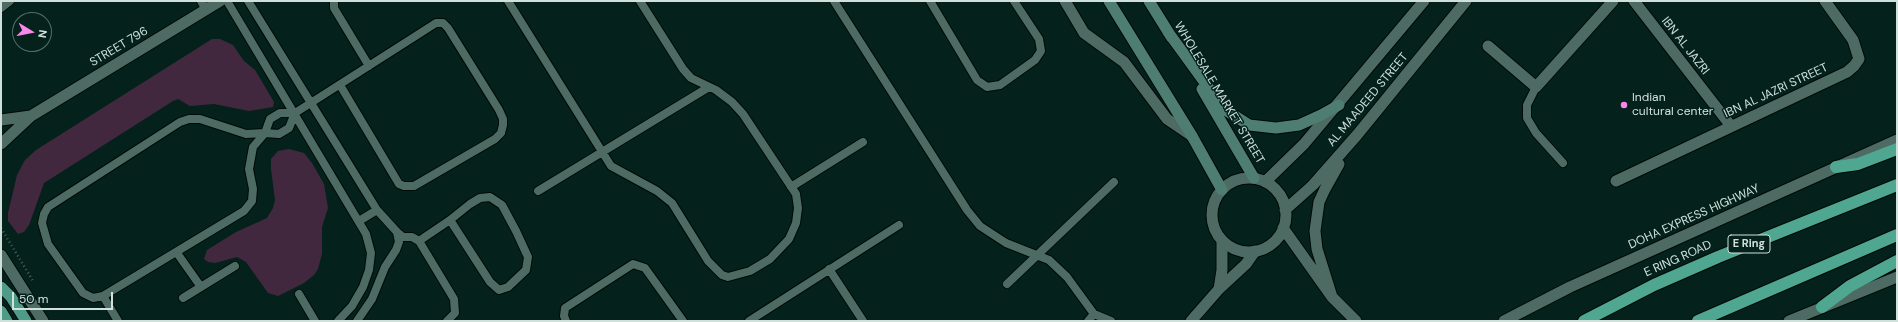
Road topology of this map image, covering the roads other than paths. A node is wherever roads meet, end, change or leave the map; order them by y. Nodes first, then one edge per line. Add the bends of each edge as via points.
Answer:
1 (10, 1) edge
2 (220, 1) edge
3 (227, 1) edge
4 (248, 1) edge
5 (334, 1) edge
6 (509, 1) edge
7 (640, 1) edge
8 (834, 1) edge
9 (930, 1) edge
10 (1014, 1) edge
11 (1065, 1) edge
12 (1109, 1) edge
13 (1148, 1) edge
14 (1424, 1) edge
15 (1466, 1) edge
16 (1614, 1) edge
17 (1634, 1) edge
18 (1825, 1) edge
19 (203, 5) edge
20 (1, 8) edge
21 (1168, 32) junction
22 (1488, 46) dead end
23 (369, 66) junction
24 (340, 84) junction
25 (709, 87) junction
26 (1536, 87) junction
27 (312, 102) junction
28 (1339, 105) junction
29 (295, 113) junction
30 (31, 116) junction
31 (1, 120) edge
32 (1731, 126) junction
33 (265, 133) junction
34 (1357, 135) junction
35 (1192, 136) junction
36 (1897, 140) edge
37 (863, 142) dead end
38 (1, 144) edge
39 (1897, 149) edge
40 (602, 153) junction
41 (1563, 163) dead end
42 (1836, 167) junction
43 (1254, 178) junction
44 (1616, 181) dead end
45 (1114, 182) dead end
46 (1265, 182) junction
47 (1897, 185) edge
48 (791, 187) junction
49 (1222, 190) junction
50 (538, 192) dead end
51 (377, 210) junction
52 (1285, 210) junction
53 (360, 220) junction
54 (450, 220) junction
55 (899, 225) dead end
56 (1283, 228) junction
57 (397, 232) junction
58 (1897, 234) edge
59 (419, 240) junction
60 (1222, 241) junction
61 (1255, 252) junction
62 (177, 253) junction
63 (1039, 254) junction
64 (1, 255) edge
65 (1897, 261) edge
66 (234, 266) dead end
67 (829, 269) junction
68 (1897, 278) edge
69 (1007, 284) dead end
70 (1, 287) edge
71 (201, 287) junction
72 (1218, 289) junction
73 (299, 294) dead end
74 (103, 296) junction
75 (183, 298) dead end
76 (1332, 298) junction
77 (1822, 307) junction
78 (1, 311) edge
79 (1094, 317) edge
80 (1195, 320) edge
81 (7, 321) edge
82 (26, 321) edge
83 (43, 321) edge
84 (118, 321) edge
85 (315, 321) edge
86 (338, 321) edge
87 (357, 321) edge
88 (447, 321) edge
89 (566, 321) edge
90 (682, 321) edge
91 (749, 321) edge
92 (863, 321) edge
93 (1088, 321) edge
94 (1111, 321) edge
95 (1356, 321) edge
96 (1504, 321) edge
97 (1584, 321) edge
98 (1698, 321) edge
99 (1789, 321) edge

1 - 20 lane
2 - 19 street, STREET 796
3 - 29 lane
4 - 27 lane
5 - 23 lane via 334,8
6 - 40 lane
7 - 25 lane via 682,69 691,78
8 - 63 lane via 980,226 1006,242
9 - 10 lane via 977,80 987,87 1000,85 1035,60 1041,51 1039,39
11 - 35 street via 1084,32 1124,62 1167,119
12 - 35 main road
13 - 21 main road, WHOLESALE MARKET STREET
14 - 28 street, AL MAADEED STREET
15 - 34 street, AL MAADEED STREET
16 - 26 street
17 - 32 street, IBN AL JAZRI
18 - 32 street, IBN AL JAZRI STREET via 1853,40 1860,59 1847,72
19 - 30 street, STREET 796
21 - 28 main road via 1224,109 1249,125 1276,128 1299,125
21 - 43 main road, WHOLESALE MARKET STREET
22 - 26 street
23 - 24 lane
23 - 24 lane via 436,23 443,23 499,110 503,119 501,133 495,139 414,186 404,186 399,184
24 - 27 lane
25 - 40 lane
25 - 48 lane via 732,102 743,114
26 - 41 lane via 1527,105 1527,118 1536,133
27 - 29 lane
27 - 51 lane
28 - 46 street, AL MAADEED STREET
29 - 33 lane via 280,113 270,119
29 - 33 lane via 289,128 279,134
29 - 53 lane
30 - 31 street, STREET 796
30 - 38 street, STREET 796
32 - 44 street, IBN AL JAZRI STREET
33 - 62 lane via 253,147 250,156 252,201 244,211
33 - 74 lane via 246,134 200,120 189,119 180,122 48,207 42,223 48,244 83,293 93,298
34 - 52 street, AL MAADEED STREET via 1313,185
34 - 76 street via 1325,189 1316,217 1317,248
35 - 49 main road
36 - 42 street, DOHA EXPRESS HIGHWAY
37 - 48 lane
39 - 42 highway via 1858,164
40 - 48 lane via 611,166 657,191 672,203 708,261 722,275 728,277 750,271 770,259 789,239 796,223 798,208 796,194
40 - 50 lane
42 - 96 street, DOHA EXPRESS HIGHWAY via 1570,287
43 - 46 street
43 - 49 street via 1236,180
45 - 63 lane
46 - 52 street via 1279,194
47 - 97 highway, E RING ROAD / E Ring via 1718,257 1654,285
49 - 60 street via 1212,210 1212,221
51 - 53 lane
51 - 57 lane
52 - 56 street
53 - 86 lane via 371,253 368,270 352,306
54 - 54 lane via 490,282 499,290 508,287 526,270 528,257 502,205 497,200 490,197 480,198
54 - 59 lane
55 - 67 lane
56 - 61 street via 1277,239
56 - 76 street
57 - 59 lane
57 - 87 lane via 399,242 396,250 372,299
58 - 98 highway
59 - 88 lane via 454,298 455,313
60 - 61 street via 1243,252
60 - 72 street via 1222,270
61 - 72 street via 1246,264
62 - 71 lane
62 - 74 lane
63 - 69 lane
63 - 79 lane via 1059,267
64 - 83 street
65 - 77 highway via 1850,286
66 - 71 lane
67 - 91 lane
67 - 92 lane
68 - 77 street
70 - 82 highway
71 - 75 lane
72 - 80 street
73 - 85 lane
74 - 84 lane
76 - 95 street
77 - 99 street
78 - 81 highway
79 - 93 lane
79 - 94 lane
89 - 90 lane via 563,312 568,305 633,264 644,268

